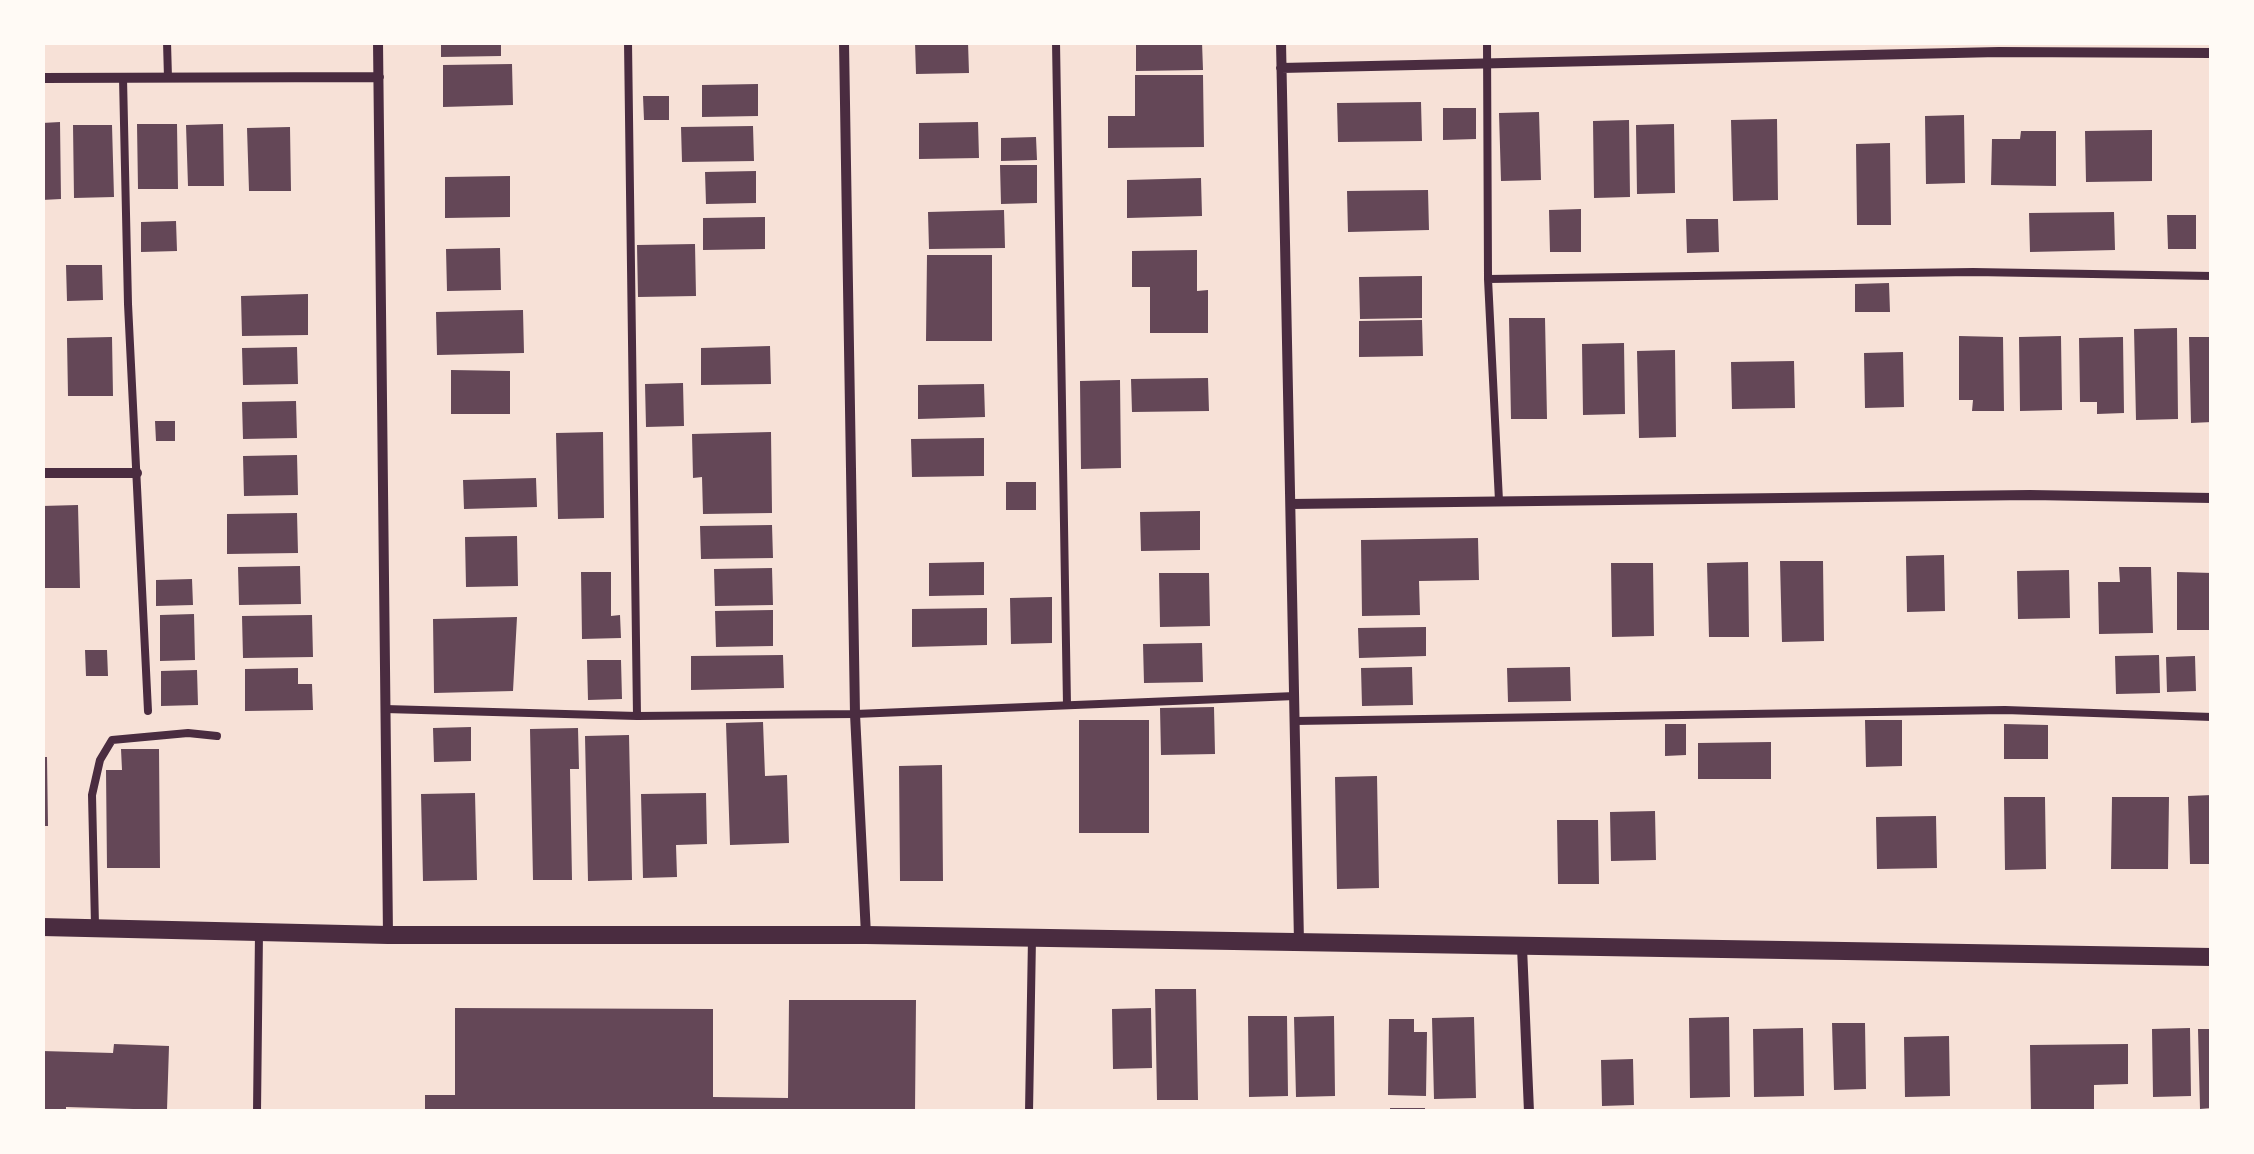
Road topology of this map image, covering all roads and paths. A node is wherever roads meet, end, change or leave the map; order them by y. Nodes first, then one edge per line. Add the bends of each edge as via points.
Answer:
1 (167, 42) edge
2 (378, 42) edge
3 (628, 42) edge
4 (844, 42) edge
5 (1056, 42) edge
6 (1281, 42) edge
7 (1487, 42) edge
8 (2212, 53) edge
9 (1488, 65) junction
10 (1281, 68) junction
11 (379, 77) junction
12 (42, 78) edge
13 (123, 78) junction
14 (168, 78) junction
15 (2212, 276) edge
16 (1488, 279) junction
17 (42, 472) edge
18 (137, 473) junction
19 (2212, 498) edge
20 (1499, 500) junction
21 (1291, 504) junction
22 (1295, 696) junction
23 (1067, 705) junction
24 (385, 709) junction
25 (148, 711) dead end
26 (855, 714) junction
27 (638, 716) junction
28 (2212, 717) edge
29 (1295, 721) junction
30 (217, 736) dead end
31 (42, 928) edge
32 (95, 928) junction
33 (260, 932) junction
34 (388, 935) junction
35 (866, 935) junction
36 (1032, 938) junction
37 (1299, 942) junction
38 (1522, 947) junction
39 (2212, 956) edge
40 (257, 1112) edge
41 (1029, 1112) edge
42 (1529, 1112) edge

1 - 14 lane
2 - 11 street
3 - 27 lane
4 - 26 street
5 - 23 lane
6 - 10 street
7 - 9 lane
8 - 9 street
9 - 10 street
9 - 16 lane
10 - 21 street
11 - 14 street
11 - 24 street
12 - 13 street
13 - 14 street
13 - 18 lane
15 - 16 lane
16 - 20 lane
17 - 18 street
18 - 25 lane
19 - 20 street
20 - 21 street
21 - 22 street
22 - 23 lane
22 - 29 street
23 - 26 lane
24 - 27 lane
24 - 34 street
26 - 27 lane
26 - 35 street
28 - 29 lane via 2005,710
29 - 37 street
30 - 32 lane via 112,740 92,796
31 - 32 street
32 - 33 street
33 - 34 street
33 - 40 lane
34 - 35 street
35 - 36 street
36 - 37 street
36 - 41 lane
37 - 38 street
38 - 39 street
38 - 42 street

